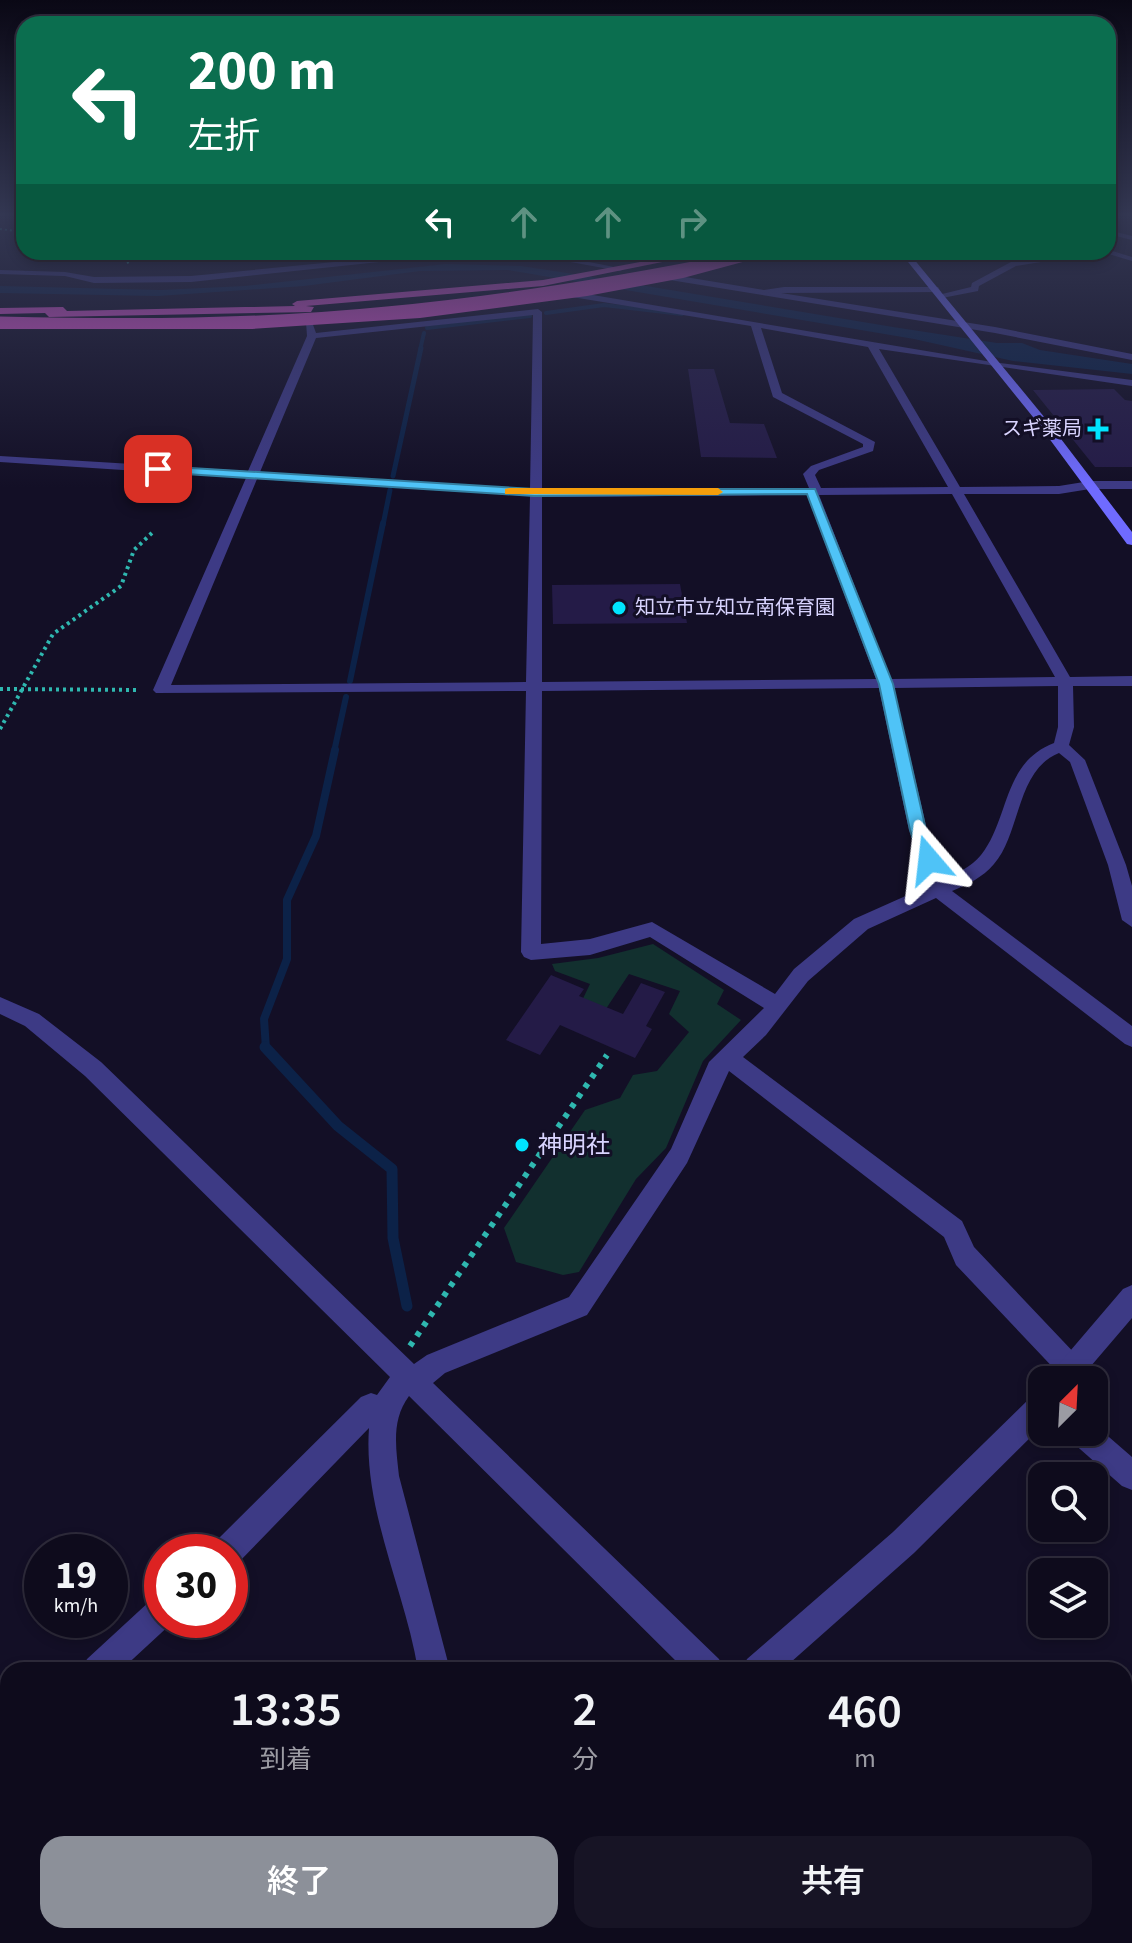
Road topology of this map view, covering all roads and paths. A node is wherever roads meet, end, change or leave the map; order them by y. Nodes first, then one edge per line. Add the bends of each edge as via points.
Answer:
1 (259, 307) edge
2 (301, 307) edge
3 (395, 307) edge
4 (431, 307) edge
5 (484, 307) edge
6 (650, 307) edge
7 (845, 307) edge
8 (950, 307) edge
9 (0, 317) edge
10 (755, 323) junction
11 (965, 327) junction
12 (311, 330) junction
13 (871, 343) junction
14 (1132, 357) edge
15 (999, 368) junction
16 (1132, 383) edge
17 (0, 459) edge
18 (252, 476) junction
19 (1090, 485) junction
20 (1132, 485) edge
21 (954, 490) junction
22 (814, 491) junction
23 (534, 493) junction
24 (154, 531) dead end
25 (1132, 541) edge
26 (1065, 681) junction
27 (1132, 681) edge
28 (886, 684) junction
29 (532, 687) junction
30 (0, 689) edge
31 (20, 690) junction
32 (161, 690) junction
33 (0, 729) edge
34 (1061, 746) junction
35 (939, 891) junction
36 (1132, 920) edge
37 (0, 1005) edge
38 (776, 1005) junction
39 (1132, 1038) edge
40 (607, 1055) dead end
41 (728, 1058) junction
42 (1132, 1298) edge
43 (1059, 1366) edge
44 (1073, 1366) edge
45 (405, 1375) junction
46 (384, 1410) junction
47 (1028, 1420) edge
48 (1098, 1446) edge
49 (1132, 1476) edge
50 (245, 1534) edge
51 (144, 1628) edge
52 (107, 1662) edge
53 (433, 1662) edge
54 (700, 1662) edge
55 (768, 1662) edge

1 - 9 highway
2 - 9 highway, bridge
3 - 9 highway, bridge via 233,318
4 - 9 highway, bridge via 218,324
5 - 12 highway
6 - 10 street
7 - 11 street
8 - 11 main road
9 - 12 highway via 112,331
10 - 13 street
10 - 22 street via 777,395 869,442 869,449 815,468 809,474
11 - 14 street
11 - 15 main road
12 - 18 street
12 - 23 street via 538,312
13 - 15 street
13 - 21 street
15 - 16 street
15 - 19 main road
17 - 18 street
18 - 23 street
18 - 32 street
19 - 20 street
19 - 21 street
19 - 25 main road
21 - 22 street
21 - 26 street
22 - 23 street
22 - 28 street
23 - 29 street
24 - 31 path via 134,550 121,586 53,634
26 - 27 street
26 - 28 street
26 - 34 street
28 - 29 street
28 - 35 street via 918,830
29 - 32 street
29 - 38 street via 531,952 590,947 652,929
30 - 31 path
31 - 32 path
31 - 33 path
34 - 35 street via 1043,753 1027,770 989,858
34 - 36 street via 1077,760
35 - 38 street via 861,924 801,975
35 - 39 street
37 - 45 street via 32,1020 93,1069
38 - 41 street
40 - 45 path
41 - 43 street via 953,1229 965,1256
41 - 45 street via 717,1069 679,1156 578,1306
42 - 44 street
45 - 46 street
45 - 54 street
46 - 50 street via 371,1407
46 - 53 street via 385,1478
47 - 55 street via 944,1505
48 - 49 street
51 - 52 street

